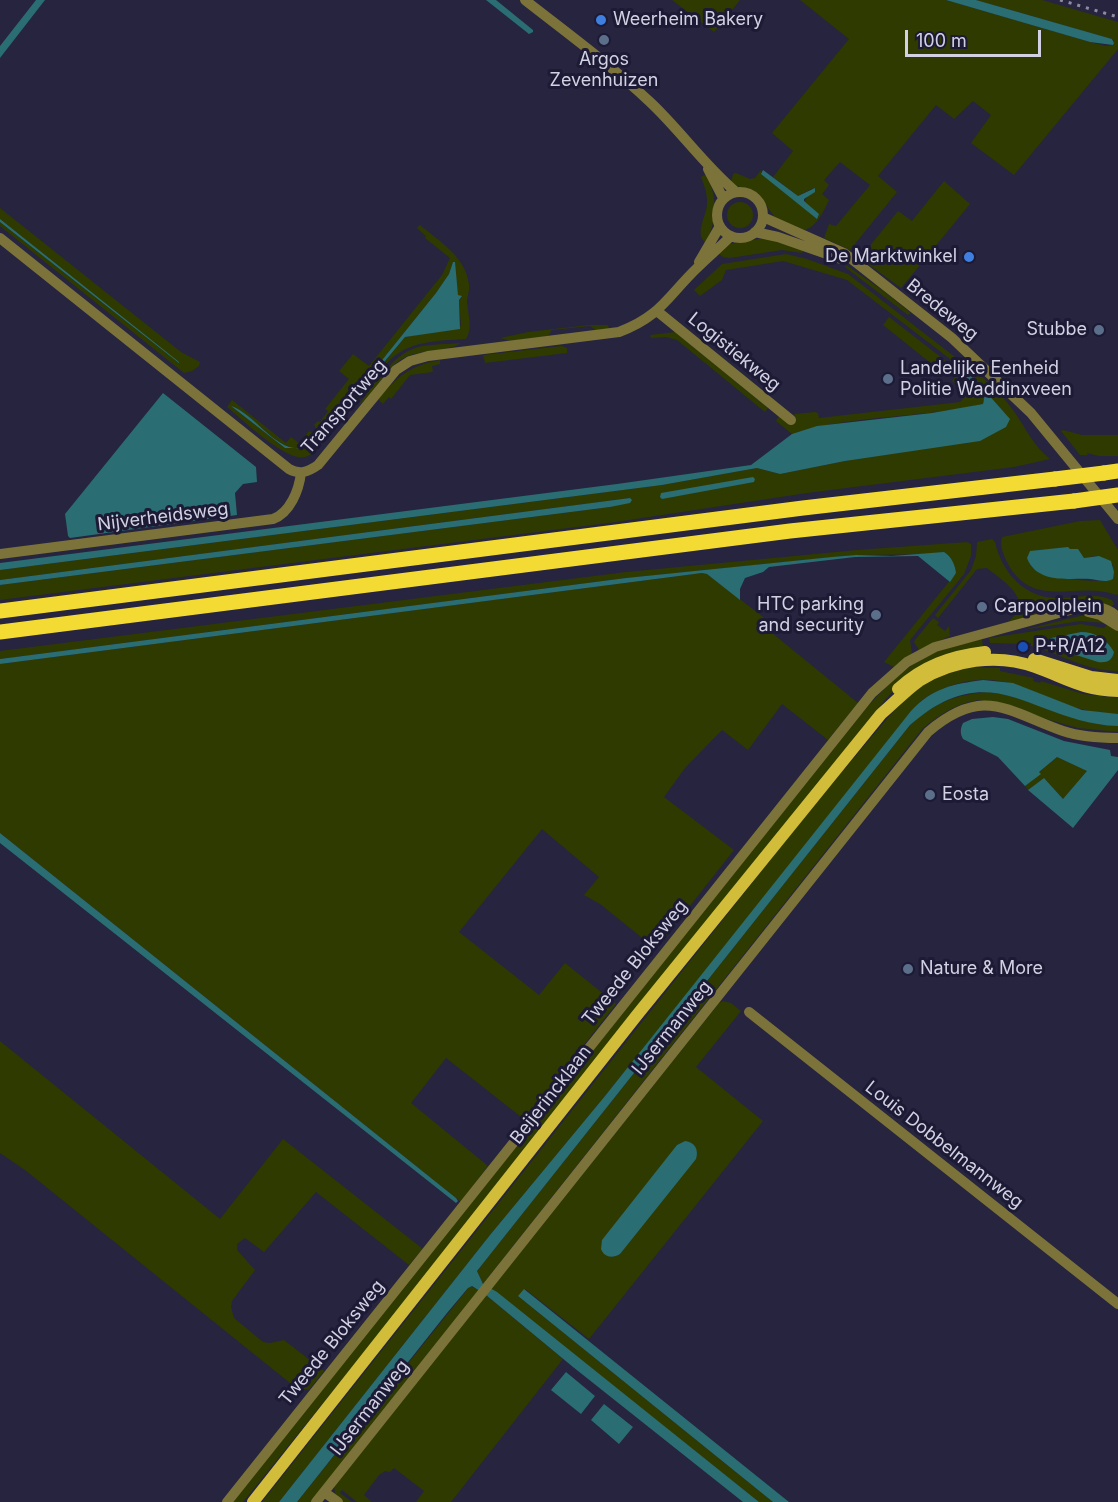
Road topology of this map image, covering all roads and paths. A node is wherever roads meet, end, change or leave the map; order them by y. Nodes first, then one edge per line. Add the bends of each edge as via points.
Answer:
1 (525, 0) edge
2 (703, 161) junction
3 (736, 192) junction
4 (723, 198) junction
5 (763, 217) junction
6 (720, 226) junction
7 (755, 232) junction
8 (731, 236) junction
9 (0, 238) edge
10 (859, 266) junction
11 (696, 268) junction
12 (657, 311) junction
13 (791, 420) dead end
14 (1111, 472) edge
15 (301, 473) junction
16 (1118, 495) edge
17 (1118, 519) edge
18 (0, 554) edge
19 (0, 611) edge
20 (1061, 614) junction
21 (1118, 617) edge
22 (1118, 626) edge
23 (0, 632) edge
24 (1118, 680) edge
25 (1118, 691) edge
26 (881, 714) junction
27 (1118, 738) edge
28 (749, 1012) dead end
29 (1118, 1304) edge
30 (324, 1492) junction
31 (227, 1502) edge
32 (253, 1502) edge
33 (316, 1502) edge
34 (338, 1502) edge

1 - 2 street via 632,85
2 - 3 street
2 - 4 street
3 - 4 street
3 - 5 street via 756,197
4 - 6 street via 717,212
5 - 7 street
5 - 10 street, Bredeweg via 828,244
6 - 8 street
6 - 11 street, Transportweg
7 - 8 street via 744,238
7 - 10 street, Bredeweg
8 - 11 street, Transportweg
9 - 15 street, Transportweg via 289,469
10 - 17 street, Bredeweg via 936,324 1008,390
11 - 12 street, Transportweg
12 - 13 street, Logistiekweg
12 - 15 street, Transportweg via 619,332 410,361 396,370 318,465
14 - 19 highway, bridge
15 - 18 street, Nijverheidsweg via 295,497 273,519
16 - 23 highway, bridge via 790,531
20 - 21 street, Tweede Bloksweg via 1096,607
20 - 22 street, Tweede Bloksweg via 1094,613
20 - 31 street, Tweede Bloksweg via 934,648 907,662 872,693
24 - 26 main road, Beijerincklaan via 1091,677 1015,654 968,654 939,662 910,678 884,705
25 - 26 main road, Beijerincklaan via 1088,688 1014,661 986,659 942,670 921,681
26 - 32 main road, Beijerincklaan via 630,1024
27 - 30 street, IJsermanweg via 1065,731 999,706 961,711 928,732
28 - 29 street, Louis Dobbelmannweg
30 - 33 street, IJsermanweg
30 - 34 street

